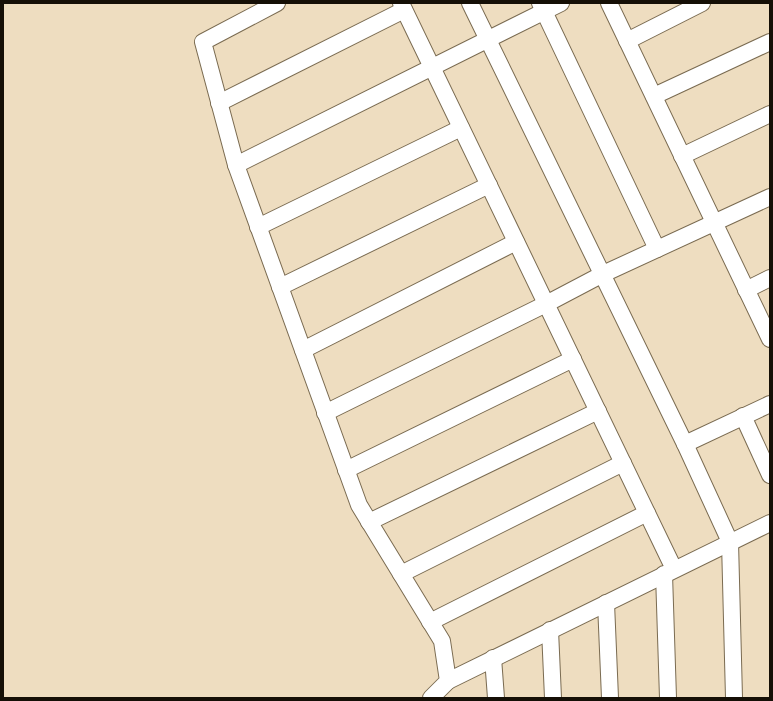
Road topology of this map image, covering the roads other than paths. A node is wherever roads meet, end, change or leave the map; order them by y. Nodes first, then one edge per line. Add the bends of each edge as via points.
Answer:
1 (277, 3) edge
2 (470, 3) edge
3 (561, 3) edge
4 (609, 3) edge
5 (702, 3) edge
6 (403, 7) edge
7 (542, 7) edge
8 (488, 39) junction
9 (627, 41) junction
10 (770, 42) edge
11 (432, 68) junction
12 (654, 96) junction
13 (219, 103) junction
14 (770, 114) edge
15 (461, 128) junction
16 (682, 156) junction
17 (236, 165) junction
18 (489, 185) junction
19 (770, 197) edge
20 (714, 222) junction
21 (258, 226) junction
22 (516, 242) junction
23 (657, 249) junction
24 (603, 274) junction
25 (770, 278) edge
26 (280, 287) junction
27 (746, 290) junction
28 (546, 304) junction
29 (770, 339) edge
30 (303, 350) junction
31 (573, 359) junction
32 (770, 404) edge
33 (598, 411) junction
34 (325, 413) junction
35 (743, 416) junction
36 (685, 444) junction
37 (623, 463) junction
38 (346, 470) junction
39 (770, 475) edge
40 (647, 513) junction
41 (369, 522) junction
42 (770, 523) edge
43 (730, 542) junction
44 (669, 572) junction
45 (400, 574) junction
46 (606, 603) junction
47 (430, 622) junction
48 (550, 630) junction
49 (493, 658) junction
50 (448, 681) junction
51 (431, 698) edge
52 (496, 698) edge
53 (553, 698) edge
54 (610, 698) edge
55 (668, 698) edge
56 (734, 698) edge

1 - 13 street via 203,42
2 - 8 street
3 - 7 street
4 - 9 street
5 - 9 street
6 - 11 street
6 - 13 street
7 - 8 street
7 - 23 street
8 - 11 street
8 - 24 street
9 - 12 street
10 - 12 street
11 - 15 street
11 - 17 street
12 - 16 street
13 - 17 street
14 - 16 street
15 - 18 street
15 - 21 street
16 - 20 street
17 - 21 street
18 - 22 street
18 - 26 street
19 - 20 street
20 - 23 street
20 - 27 street
21 - 26 street
22 - 28 street
22 - 30 street
23 - 24 street
24 - 28 street
24 - 36 street
25 - 27 street
26 - 30 street
27 - 29 street
28 - 31 street
28 - 34 street
30 - 34 street
31 - 33 street
31 - 38 street
32 - 35 street
33 - 37 street
33 - 41 street
34 - 38 street
35 - 36 street
35 - 39 street
36 - 43 street
37 - 40 street
37 - 45 street
38 - 41 street via 359,505
40 - 44 street
40 - 47 street
41 - 45 street
42 - 43 street
43 - 44 street
43 - 56 street
44 - 46 street
44 - 55 street
45 - 47 street
46 - 48 street
46 - 54 street
47 - 50 street via 442,641
48 - 49 street
48 - 53 street
49 - 50 street
49 - 52 street
50 - 51 street

